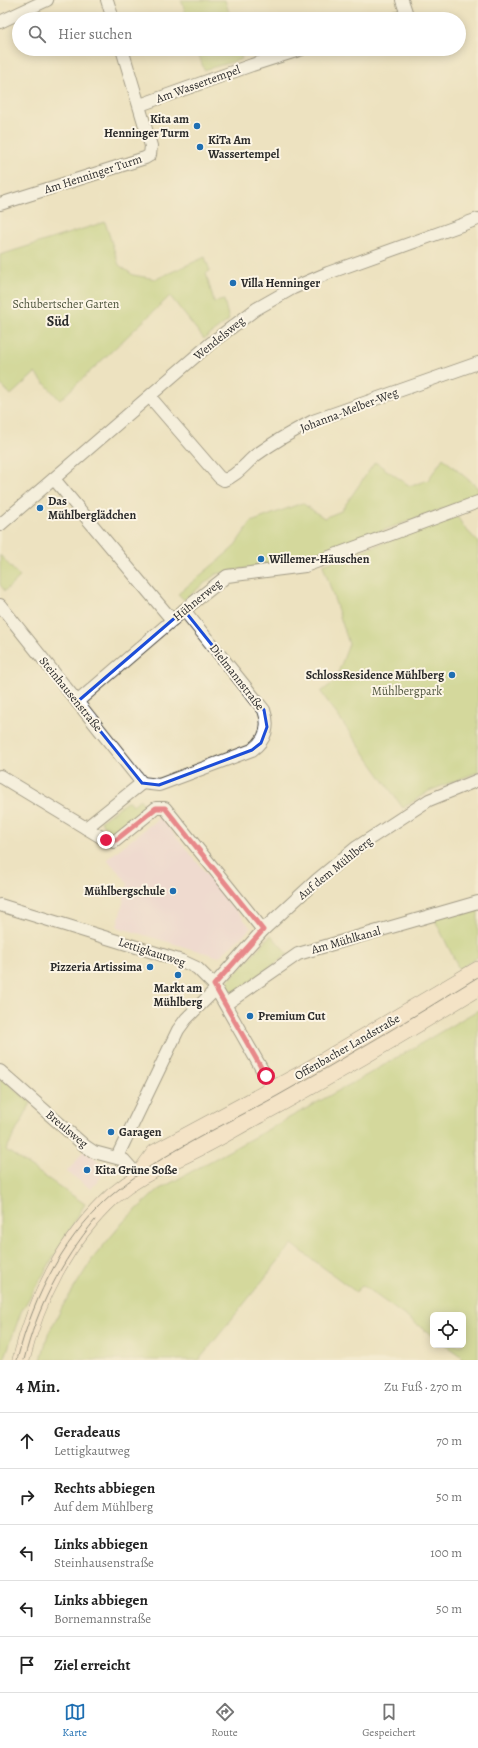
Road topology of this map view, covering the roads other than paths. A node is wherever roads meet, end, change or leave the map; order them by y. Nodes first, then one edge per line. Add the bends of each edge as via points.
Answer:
1 (47, 0) edge
2 (107, 0) edge
3 (402, 0) edge
4 (21, 12) edge
5 (111, 12) edge
6 (406, 12) edge
7 (12, 16) edge
8 (0, 22) edge
9 (124, 56) edge
10 (280, 56) edge
11 (140, 105) junction
12 (0, 204) edge
13 (478, 219) edge
14 (478, 363) edge
15 (150, 397) junction
16 (54, 479) junction
17 (478, 502) edge
18 (0, 525) edge
19 (0, 605) edge
20 (184, 610) junction
21 (172, 620) junction
22 (77, 702) junction
23 (0, 776) edge
24 (478, 780) edge
25 (142, 783) junction
26 (86, 828) junction
27 (478, 902) edge
28 (0, 905) edge
29 (263, 930) junction
30 (478, 970) edge
31 (478, 986) edge
32 (215, 987) junction
33 (226, 1004) junction
34 (0, 1071) edge
35 (277, 1096) junction
36 (117, 1157) junction
37 (138, 1176) junction
38 (20, 1360) edge

1 - 4 street
2 - 5 street
3 - 6 street
7 - 8 street
9 - 11 street, Am Henninger Turm
10 - 11 street, Am Wassertempel
11 - 12 street, Am Henninger Turm via 151,146 150,155
13 - 15 street, Wendelsweg via 388,250 293,288 232,326
14 - 15 street, Johanna-Melber-Weg via 313,421 288,434 224,480 218,477
15 - 16 street, Wendelsweg
16 - 18 street, Wendelsweg
16 - 21 street
17 - 20 street, Hühnerweg via 305,566 227,576
19 - 22 street, Steinhausenstraße
20 - 21 street, Hühnerweg
20 - 25 street, Dielmannstraße via 264,710 267,719 266,734 257,747 243,754 159,785
21 - 22 street, Hühnerweg
22 - 25 street, Steinhausenstraße
23 - 26 street
24 - 29 street, Auf dem Mühlberg via 429,800 357,847
25 - 26 street
26 - 29 street via 114,842 156,808 167,809
27 - 33 street, Am Mühlkanal via 298,954
28 - 32 street, Lettigkautweg via 182,961 197,968
29 - 32 street, Auf dem Mühlberg
30 - 35 main road, Offenbacher Landstraße
31 - 35 main road, Offenbacher Landstraße via 381,1046
32 - 33 street, Lettigkautweg
32 - 36 street, Auf dem Mühlberg via 178,1030
33 - 35 street, Lettigkautweg
34 - 36 street, Breulsweg via 85,1146 102,1154
35 - 37 main road, Offenbacher Landstraße via 191,1152
36 - 37 street, Breulsweg via 124,1160
37 - 38 main road, Offenbacher Landstraße via 101,1208 67,1251 35,1314

